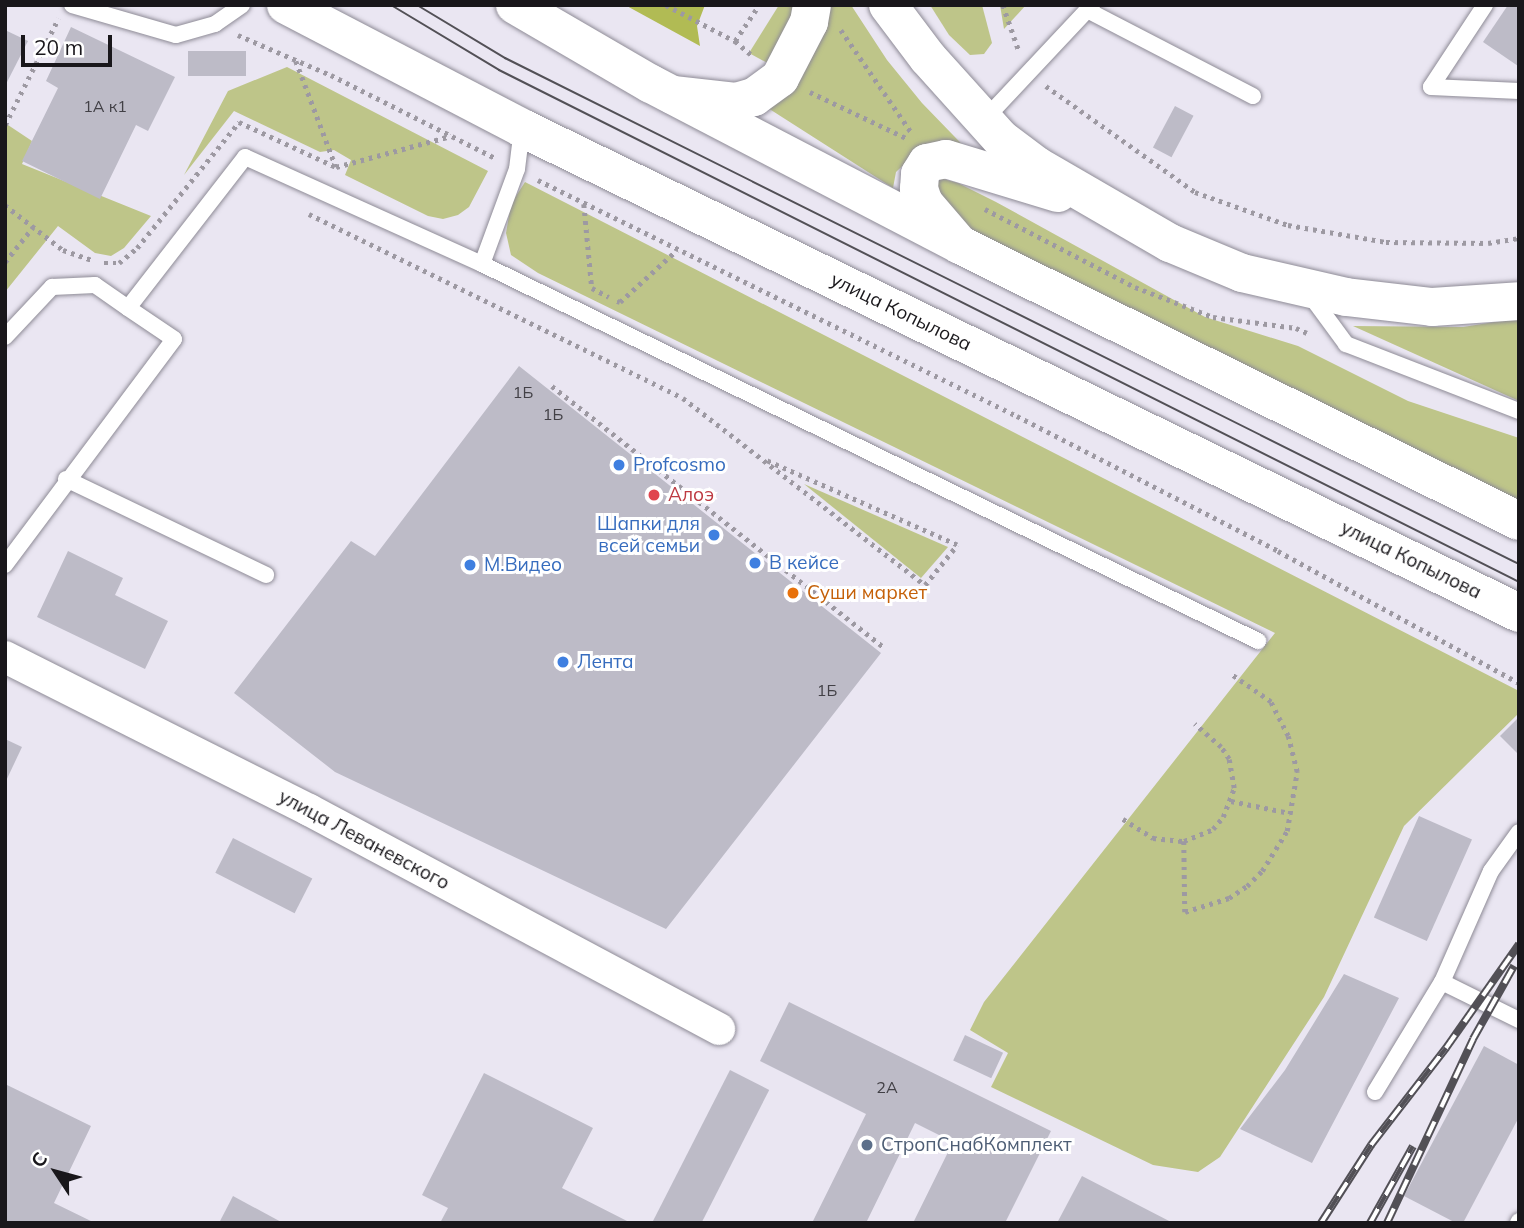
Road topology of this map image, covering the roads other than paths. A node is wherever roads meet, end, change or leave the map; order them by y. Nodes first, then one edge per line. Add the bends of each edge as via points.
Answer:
1 (72, 5) edge
2 (242, 5) edge
3 (286, 5) edge
4 (515, 5) edge
5 (888, 5) edge
6 (1485, 5) edge
7 (1089, 8) edge
8 (826, 16) edge
9 (1519, 91) edge
10 (672, 95) junction
11 (1253, 96) dead end
12 (982, 122) junction
13 (522, 128) junction
14 (1099, 204) junction
15 (960, 245) junction
16 (482, 264) junction
17 (1307, 290) junction
18 (1519, 301) edge
19 (128, 308) junction
20 (5, 337) edge
21 (1519, 411) edge
22 (66, 479) junction
23 (1519, 521) edge
24 (5, 565) edge
25 (266, 575) dead end
26 (1519, 613) edge
27 (1258, 641) dead end
28 (5, 657) edge
29 (1519, 832) edge
30 (1442, 982) junction
31 (1519, 1020) edge
32 (719, 1029) dead end
33 (1375, 1092) dead end

1 - 2 lane via 176,35 215,24
3 - 13 main road, улица Копылова
4 - 10 main road
5 - 12 main road
6 - 9 lane via 1431,87
7 - 11 lane
7 - 12 lane
8 - 10 main road via 809,22 780,78 754,97 736,102
10 - 15 main road
12 - 14 main road via 1037,166
13 - 16 lane via 517,169
13 - 26 main road, улица Копылова
14 - 15 main road via 937,159 919,174 919,190 924,203
14 - 17 main road via 1170,243 1241,273
15 - 23 main road
16 - 19 lane via 245,157
16 - 27 lane
17 - 18 main road via 1432,307
17 - 21 lane via 1346,344
19 - 20 lane via 94,285 52,287
19 - 22 lane via 174,340
22 - 24 lane
22 - 25 lane
28 - 32 street, улица Леваневского via 309,810
29 - 30 lane via 1491,871
30 - 31 lane
30 - 33 lane

